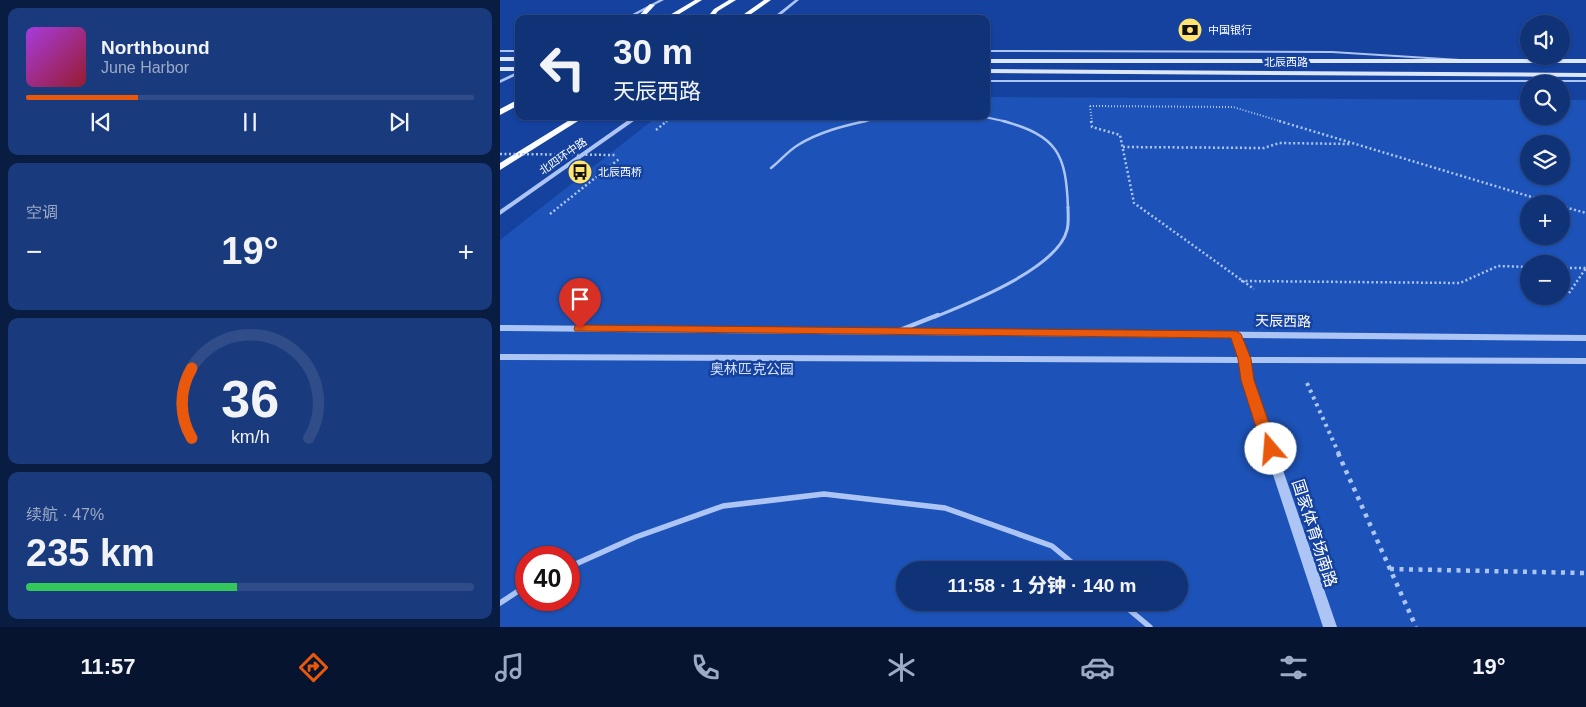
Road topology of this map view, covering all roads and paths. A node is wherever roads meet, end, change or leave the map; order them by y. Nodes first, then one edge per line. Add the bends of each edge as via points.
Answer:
1 (662, 0) edge
2 (700, 0) edge
3 (733, 0) edge
4 (768, 0) edge
5 (797, 0) edge
6 (652, 5) junction
7 (633, 15) edge
8 (643, 15) edge
9 (673, 15) edge
10 (712, 15) edge
11 (746, 15) edge
12 (778, 15) edge
13 (500, 51) edge
14 (515, 51) edge
15 (990, 51) edge
16 (500, 59) edge
17 (515, 60) edge
18 (990, 60) edge
19 (1480, 61) junction
20 (1586, 61) edge
21 (500, 69) edge
22 (515, 71) edge
23 (990, 71) edge
24 (515, 73) edge
25 (1586, 75) edge
26 (502, 80) edge
27 (990, 81) edge
28 (1575, 81) junction
29 (1586, 81) edge
30 (1586, 87) edge
31 (515, 103) edge
32 (500, 112) edge
33 (990, 118) edge
34 (576, 120) edge
35 (632, 120) edge
36 (668, 120) edge
37 (868, 120) edge
38 (652, 133) dead end
39 (1356, 144) junction
40 (1123, 147) junction
41 (500, 154) edge
42 (616, 154) dead end
43 (624, 155) dead end
44 (500, 167) edge
45 (771, 168) dead end
46 (1525, 195) edge
47 (1570, 209) edge
48 (500, 213) edge
49 (1586, 213) edge
50 (550, 214) dead end
51 (1520, 266) edge
52 (1570, 268) edge
53 (1586, 268) edge
54 (1241, 280) junction
55 (1254, 289) dead end
56 (1570, 292) edge
57 (500, 328) edge
58 (898, 331) junction
59 (1236, 334) junction
60 (1586, 338) edge
61 (500, 357) edge
62 (1244, 359) junction
63 (1302, 359) junction
64 (1586, 362) edge
65 (1070, 561) edge
66 (580, 562) edge
67 (1390, 569) junction
68 (1586, 573) edge
69 (515, 593) edge
70 (500, 603) edge
71 (1131, 611) edge
72 (1150, 627) edge
73 (1330, 627) edge
74 (1416, 627) edge

1 - 6 street
2 - 9 highway
3 - 10 highway
4 - 11 highway
5 - 12 street
6 - 7 street
6 - 8 highway
13 - 14 street
15 - 19 street, 北辰西路 via 1332,52
16 - 17 main road
18 - 19 main road, 北辰西路
19 - 20 main road, 北辰西路
21 - 22 main road
23 - 25 main road, 北辰西路
24 - 26 street
27 - 28 street, 北辰西路
28 - 29 street, 北辰西路
28 - 30 street
31 - 32 highway
33 - 58 lane via 1029,129 1048,142 1062,158 1068,230 1057,250 1029,272 991,292
34 - 44 highway, 北四环中路
35 - 48 street, 北四环中路
36 - 38 path
37 - 45 lane via 825,132 797,146
39 - 40 path via 1279,143 1264,148
39 - 40 path via 1233,107 1090,106 1092,127 1120,135
39 - 46 path
40 - 54 path via 1134,203
41 - 42 path, bridge
43 - 50 path
47 - 49 path
51 - 54 path via 1498,266 1460,283
52 - 53 path
53 - 56 path
54 - 55 path
57 - 58 street, 天辰西路
58 - 59 street, 天辰西路
59 - 60 street, 天辰西路
59 - 62 street, 国家体育场南路
61 - 62 street
62 - 63 street
62 - 73 street, 国家体育场南路 via 1247,380
63 - 64 street
63 - 67 path via 1306,381
65 - 66 lane via 1052,546 945,508 824,494 723,506 636,537
67 - 68 path
67 - 74 path
69 - 70 lane
71 - 72 lane

